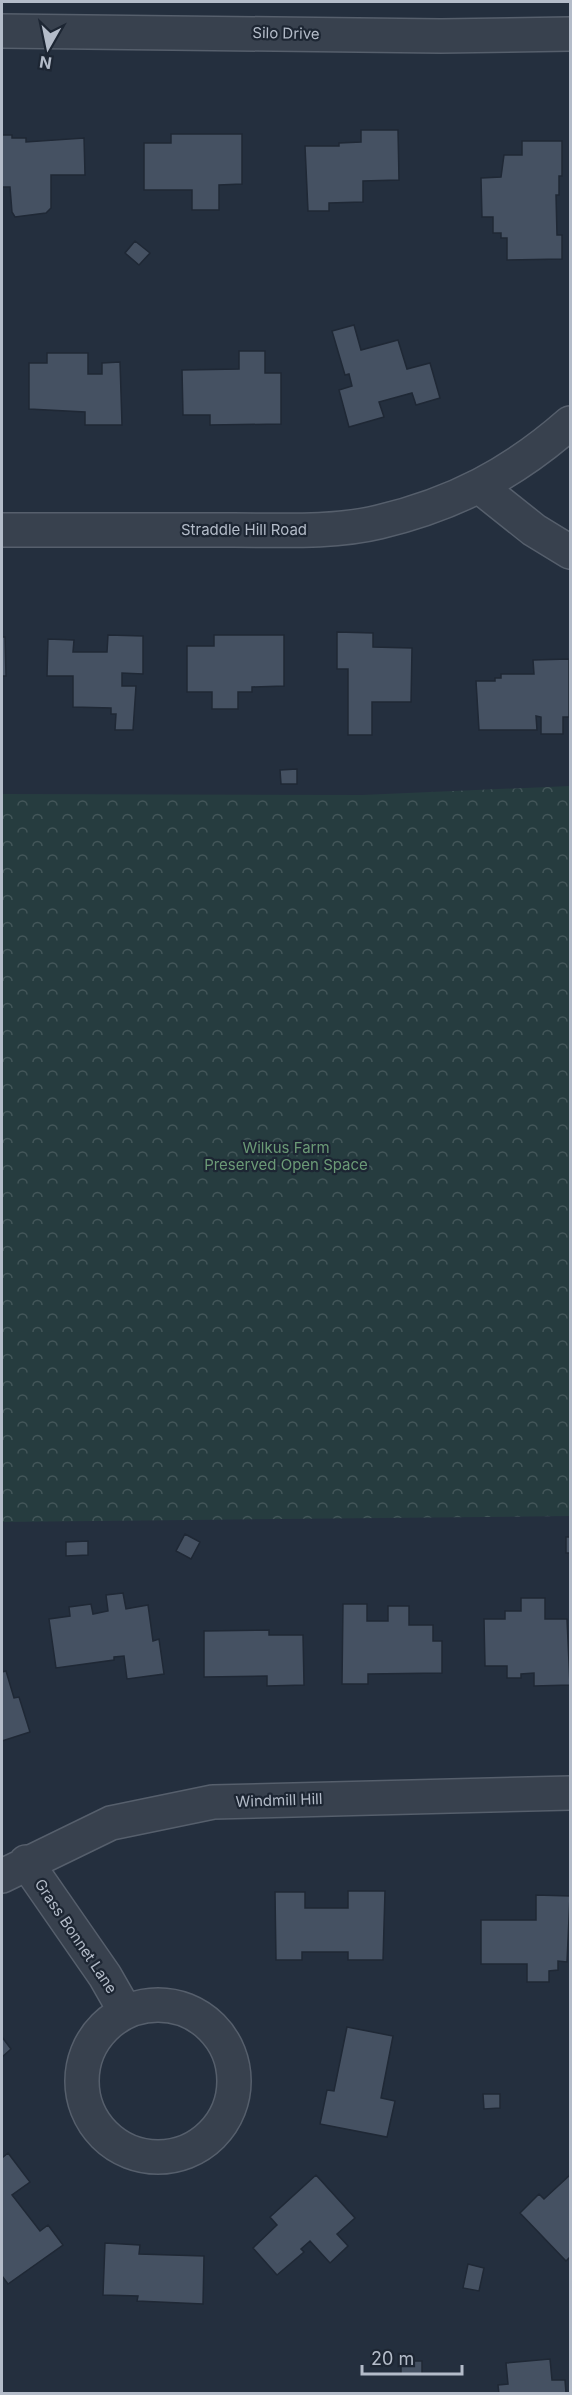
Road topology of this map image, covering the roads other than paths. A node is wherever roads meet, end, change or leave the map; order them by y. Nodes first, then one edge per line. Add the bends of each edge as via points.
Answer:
1 (2, 31) edge
2 (570, 34) edge
3 (570, 423) edge
4 (480, 487) junction
5 (2, 530) edge
6 (570, 552) edge
7 (570, 1793) edge
8 (14, 1869) edge
9 (125, 2012) junction

1 - 2 street, Silo Drive
3 - 4 street, Straddle Hill Road via 530,457
4 - 5 street, Straddle Hill Road via 377,523 317,528
4 - 6 street via 534,530
7 - 8 street, Windmill Hill via 213,1802 111,1823
8 - 9 street, Grass Bonnet Lane via 105,1976
9 - 9 street via 150,2004 177,2006 201,2017 220,2036 232,2060 235,2086 228,2112 214,2133 192,2149 170,2156 145,2157 122,2148 103,2134 89,2114 82,2091 82,2067 87,2052 105,2025

